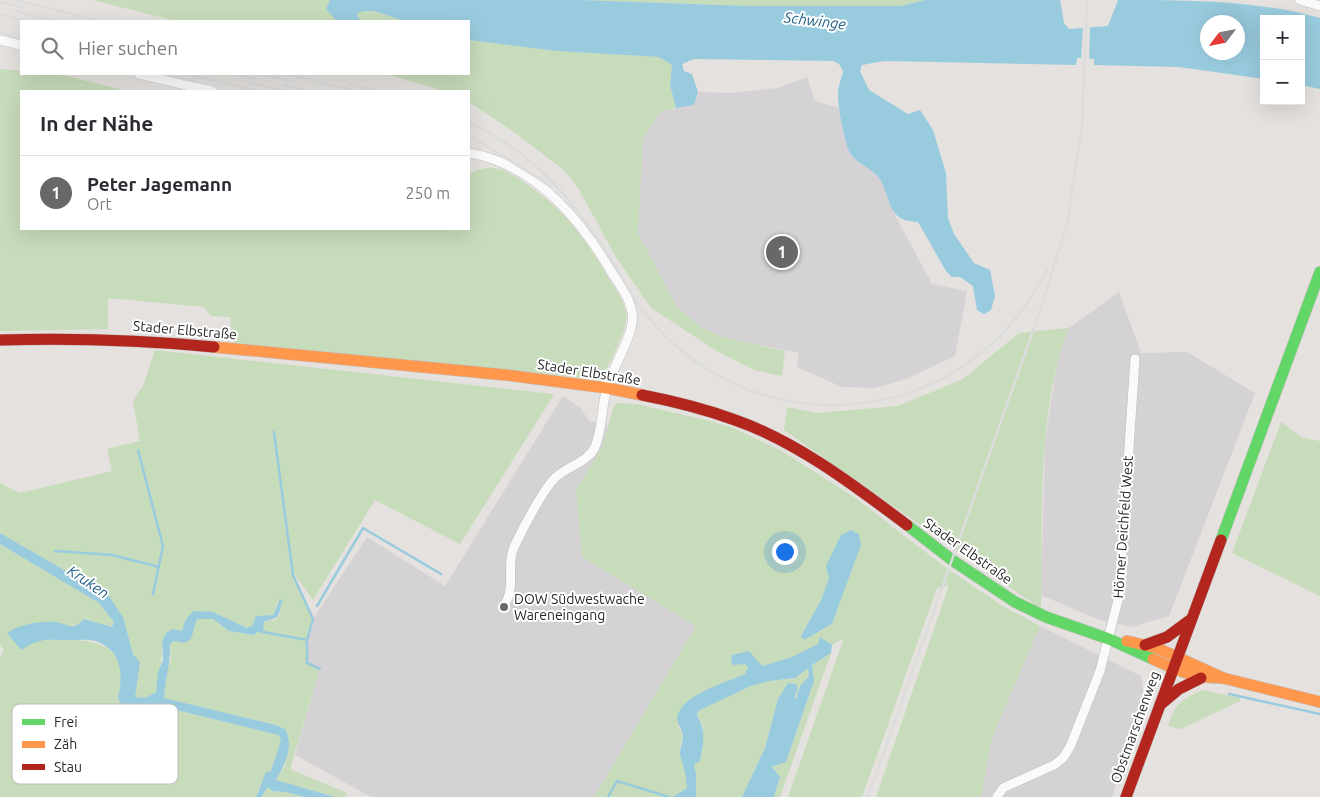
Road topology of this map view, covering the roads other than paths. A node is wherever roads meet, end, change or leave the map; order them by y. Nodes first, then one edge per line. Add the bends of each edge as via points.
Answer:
1 (1300, 0) edge
2 (1320, 6) edge
3 (0, 40) edge
4 (20, 46) edge
5 (143, 75) edge
6 (208, 90) edge
7 (470, 153) edge
8 (1320, 272) edge
9 (0, 340) edge
10 (1135, 359) dead end
11 (606, 388) junction
12 (504, 606) dead end
13 (1190, 619) junction
14 (1109, 639) junction
15 (1145, 645) junction
16 (1176, 656) junction
17 (1172, 668) junction
18 (1201, 678) junction
19 (1223, 678) junction
20 (1320, 702) edge
21 (1158, 707) junction
22 (997, 797) edge
23 (1126, 797) edge

1 - 2 street
3 - 4 street
5 - 6 street
7 - 11 street via 523,174 552,195 573,214 606,262 633,315
8 - 13 street, Obstmarschenweg
9 - 11 street, Stader Elbstraße via 144,340 497,374
10 - 14 street, Hörner Deichfeld West via 1119,596
11 - 12 street via 602,423 594,448 556,477 514,546 510,560 512,585
11 - 14 street, Stader Elbstraße via 673,401 736,420 776,438 834,472 952,560 1015,602 1046,617
13 - 15 street via 1167,637
13 - 16 street, Obstmarschenweg
14 - 15 street, Stader Elbstraße
14 - 17 street, Stader Elbstraße
14 - 22 street, Hörner Deichfeld West via 1100,671 1070,746 1062,758 1054,765 1003,788
15 - 16 street, Stader Elbstraße
16 - 17 street, Obstmarschenweg
16 - 19 street, Stader Elbstraße
17 - 18 street, Stader Elbstraße
17 - 21 street, Obstmarschenweg
18 - 19 street
18 - 21 street via 1179,689
19 - 20 street
21 - 23 street, Obstmarschenweg

